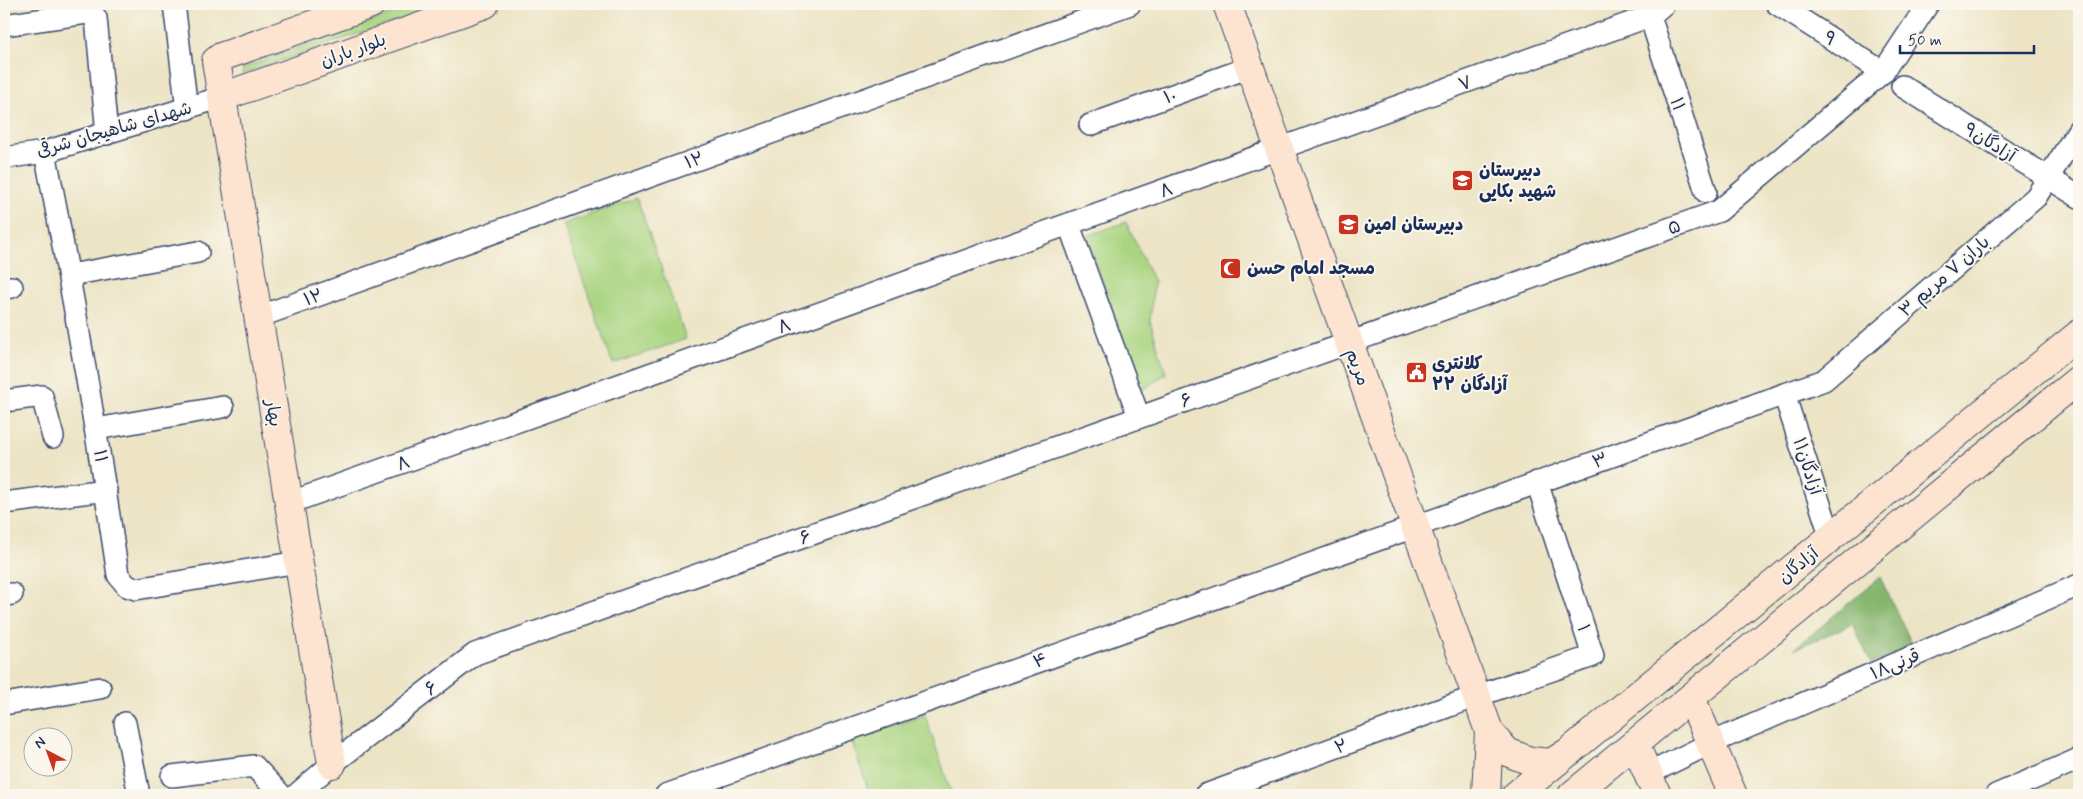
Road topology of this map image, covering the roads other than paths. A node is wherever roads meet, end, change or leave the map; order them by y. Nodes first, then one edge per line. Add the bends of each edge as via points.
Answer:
1 (174, 4) edge
2 (371, 4) edge
3 (484, 4) edge
4 (1130, 4) edge
5 (1227, 4) edge
6 (1776, 4) edge
7 (1928, 4) edge
8 (1657, 10) edge
9 (4, 25) edge
10 (1250, 67) junction
11 (1883, 72) junction
12 (1902, 86) dead end
13 (222, 97) junction
14 (187, 108) junction
15 (1090, 125) dead end
16 (2079, 129) edge
17 (107, 134) junction
18 (1280, 149) junction
19 (44, 152) junction
20 (4, 158) edge
21 (2048, 178) junction
22 (1706, 192) dead end
23 (2079, 197) edge
24 (1069, 225) junction
25 (198, 252) dead end
26 (70, 275) junction
27 (258, 317) junction
28 (2079, 334) edge
29 (1349, 342) junction
30 (2079, 379) edge
31 (1784, 394) junction
32 (4, 401) edge
33 (223, 407) dead end
34 (1139, 417) junction
35 (96, 429) junction
36 (53, 436) dead end
37 (1537, 482) junction
38 (106, 490) junction
39 (4, 503) edge
40 (289, 503) junction
41 (1415, 526) junction
42 (1831, 538) junction
43 (298, 562) junction
44 (2079, 585) edge
45 (100, 688) dead end
46 (1477, 696) junction
47 (1691, 698) junction
48 (4, 704) edge
49 (125, 723) dead end
50 (1489, 731) junction
51 (1711, 743) junction
52 (1635, 744) junction
53 (1570, 751) junction
54 (2079, 759) edge
55 (332, 764) junction
56 (172, 776) dead end
57 (1653, 785) edge
58 (1480, 792) edge
59 (139, 795) edge
60 (281, 795) edge
61 (296, 795) edge
62 (666, 795) edge
63 (1205, 795) edge
64 (1516, 795) edge
65 (1572, 795) edge
66 (1733, 795) edge
67 (1996, 795) edge

1 - 14 street
2 - 13 street, بهار via 221,57 216,62
3 - 13 street, بلوار باران
4 - 27 street, ۱۲
5 - 10 street, مریم
6 - 11 street, ۹
7 - 11 street, ۵
8 - 18 street, ۷
8 - 22 street, ۱۱
9 - 17 street via 87,13 96,18
10 - 15 street, ۱۰
10 - 18 street, مریم
11 - 29 street, ۵ via 1719,211
12 - 21 street, آزادگان۹
13 - 14 street, شهدای شاهیجان شرقی
13 - 27 street, بهار
14 - 17 street, شهدای شاهیجان شرقی
16 - 21 street, باران ۷ مریم ۳
17 - 19 street, شهدای شاهیجان شرقی
18 - 24 street, ۸
18 - 29 street, مریم
19 - 20 street, شهدای شاهیجان شرقی
19 - 26 street, ۱۱
21 - 23 street, آزادگان۹
21 - 31 street, باران ۷ مریم ۳ via 2036,197 1824,380
24 - 34 street
24 - 40 street, ۸
25 - 26 street
26 - 35 street, ۱۱
27 - 40 street, بهار
28 - 42 street, آزادگان
29 - 34 street, ۶
29 - 41 street, مریم
30 - 47 street, آزادگان
31 - 37 street, ۳
31 - 42 street, آزادگان۱۱
32 - 36 street via 42,396
33 - 35 street
34 - 55 street, ۶ via 475,654
35 - 38 street, ۱۱
37 - 41 street, ۳
37 - 46 street, ۱ via 1593,656
38 - 39 street
38 - 43 street, ۱۱ via 118,575 127,586 136,589
40 - 43 street, بهار
41 - 46 street, مریم
41 - 62 street, ۴
42 - 53 street, آزادگان
43 - 55 street, بهار
44 - 51 street, قرنی۱۸
45 - 48 street
46 - 50 street, مریم
46 - 63 street, ۲
47 - 51 street
47 - 52 street, آزادگان
49 - 59 street
50 - 53 street via 1507,752 1530,761 1551,763
50 - 58 street
51 - 57 street, قرنی۱۸
51 - 66 street
52 - 57 street
52 - 65 street, آزادگان
53 - 64 street, آزادگان
54 - 67 street
55 - 61 street, ۶
56 - 60 street via 254,766

